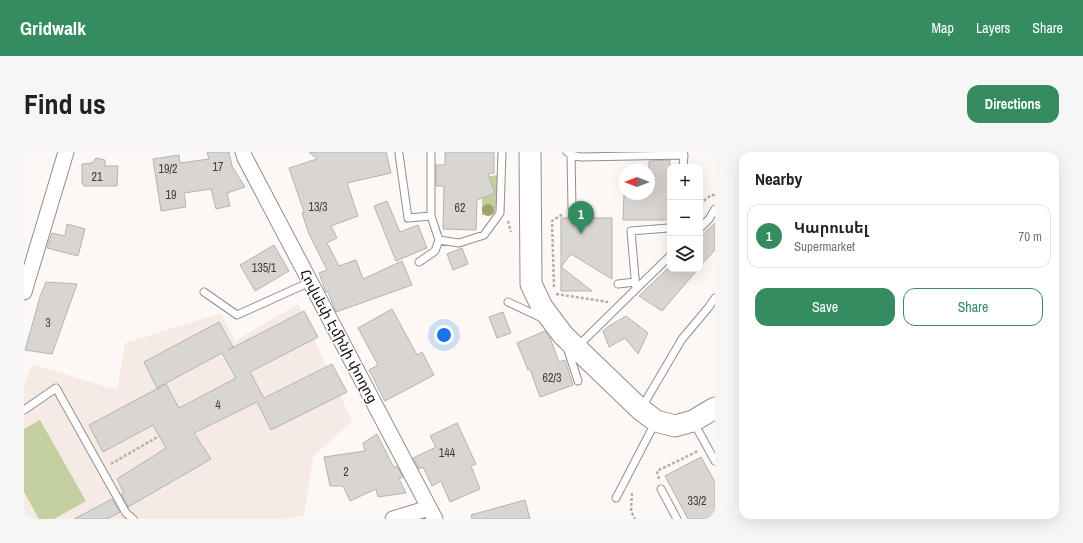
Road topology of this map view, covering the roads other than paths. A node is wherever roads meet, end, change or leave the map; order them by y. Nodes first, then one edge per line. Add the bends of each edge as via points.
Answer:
1 (66, 152) edge
2 (243, 152) edge
3 (431, 152) edge
4 (502, 152) edge
5 (530, 152) edge
6 (569, 153) edge
7 (399, 154) dead end
8 (683, 164) edge
9 (572, 208) road end
10 (715, 209) edge
11 (431, 216) junction
12 (703, 225) edge
13 (667, 228) edge
14 (439, 240) junction
15 (667, 259) edge
16 (419, 262) dead end
17 (28, 266) edge
18 (310, 282) junction
19 (635, 282) junction
20 (618, 284) dead end
21 (25, 285) edge
22 (636, 289) junction
23 (204, 292) dead end
24 (715, 298) edge
25 (508, 302) dead end
26 (565, 336) junction
27 (578, 381) dead end
28 (715, 408) edge
29 (24, 410) edge
30 (648, 415) junction
31 (693, 421) junction
32 (715, 461) edge
33 (661, 489) road end
34 (616, 498) dead end
35 (432, 513) edge
36 (133, 519) edge
37 (393, 519) edge
38 (677, 519) edge

1 - 17 street
2 - 18 street, Հովսեփ Էմինի փողոց
3 - 11 lane
4 - 14 lane via 500,212 484,235 459,243
5 - 26 street via 530,279 542,308
6 - 8 lane via 581,157 684,155
6 - 9 lane
7 - 11 lane via 408,218
10 - 12 lane
11 - 14 lane
13 - 19 lane via 631,230
14 - 16 lane via 436,251
15 - 22 lane
17 - 21 street
18 - 23 lane via 237,315
18 - 35 street, Հովսեփ Էմինի փողոց
19 - 20 lane
19 - 22 lane
22 - 26 lane via 621,304
24 - 30 lane via 682,339
25 - 26 lane
26 - 27 lane
26 - 30 street
28 - 31 street
29 - 36 lane via 56,388 126,513
30 - 31 street via 675,426
30 - 34 lane
31 - 32 lane
33 - 38 lane
35 - 37 street

